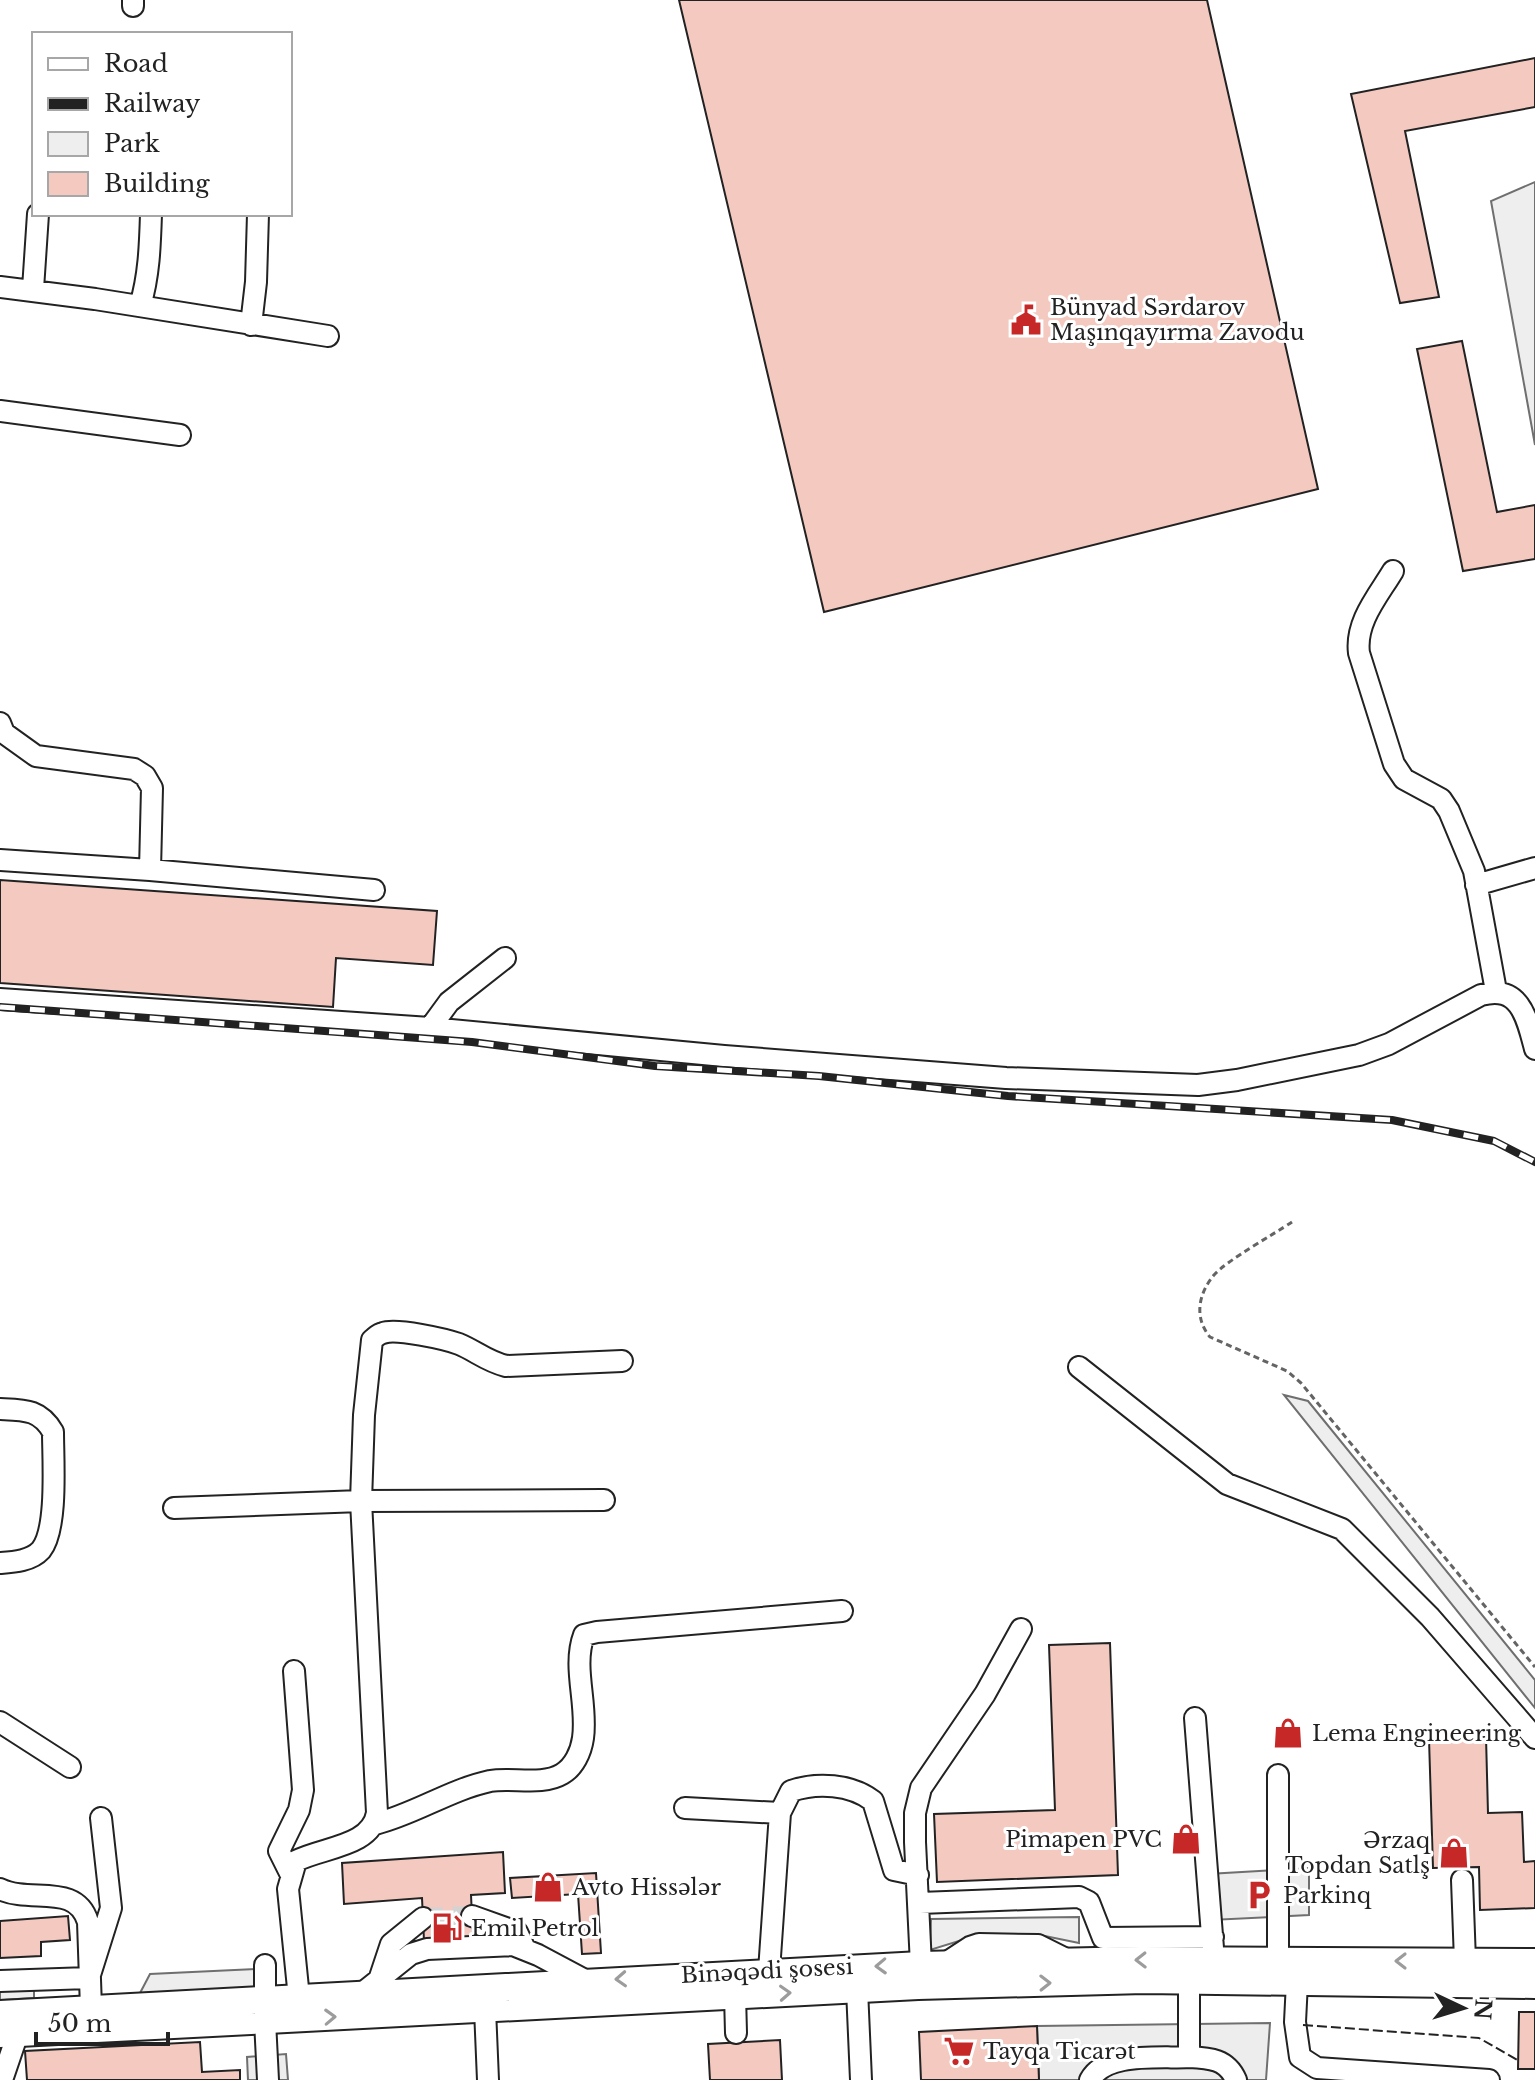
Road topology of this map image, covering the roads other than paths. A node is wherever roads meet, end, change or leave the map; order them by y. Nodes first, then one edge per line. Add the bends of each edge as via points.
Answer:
1 (38, 216) edge
2 (151, 216) edge
3 (258, 216) edge
4 (0, 287) edge
5 (33, 289) junction
6 (140, 306) junction
7 (251, 325) junction
8 (328, 336) dead end
9 (0, 411) edge
10 (180, 435) dead end
11 (1393, 571) dead end
12 (0, 723) edge
13 (0, 860) edge
14 (1535, 868) edge
15 (150, 870) junction
16 (1476, 885) junction
17 (374, 890) dead end
18 (505, 958) dead end
19 (1496, 991) junction
20 (0, 999) edge
21 (430, 1028) junction
22 (1535, 1049) edge
23 (622, 1361) dead end
24 (1079, 1367) dead end
25 (0, 1409) edge
26 (604, 1500) dead end
27 (361, 1501) junction
28 (174, 1508) dead end
29 (0, 1563) edge
30 (842, 1611) dead end
31 (1021, 1629) dead end
32 (294, 1671) dead end
33 (1195, 1718) dead end
34 (0, 1722) edge
35 (1535, 1738) edge
36 (70, 1767) dead end
37 (1278, 1775) dead end
38 (685, 1808) dead end
39 (780, 1813) junction
40 (101, 1818) dead end
41 (375, 1824) junction
42 (291, 1875) junction
43 (918, 1875) junction
44 (1462, 1880) dead end
45 (5, 1896) edge
46 (920, 1903) junction
47 (472, 1916) tunnel mouth
48 (423, 1918) tunnel mouth
49 (524, 1947) junction
50 (1214, 1948) junction
51 (1278, 1961) junction
52 (1465, 1961) junction
53 (1535, 1962) edge
54 (933, 1964) junction
55 (265, 1965) dead end
56 (769, 1971) junction
57 (89, 1978) junction
58 (585, 1980) junction
59 (0, 1981) edge
60 (1189, 1981) junction
61 (1297, 1982) junction
62 (1535, 1985) edge
63 (370, 1987) junction
64 (857, 1989) junction
65 (735, 1995) junction
66 (299, 1998) junction
67 (91, 2008) junction
68 (485, 2009) junction
69 (265, 2011) junction
70 (0, 2014) edge
71 (736, 2033) dead end
72 (9, 2034) edge
73 (1189, 2057) junction
74 (2, 2080) edge
75 (268, 2080) edge
76 (488, 2080) edge
77 (861, 2080) edge
78 (1090, 2080) edge
79 (1236, 2080) edge
80 (1489, 2080) edge

1 - 5 street
2 - 6 street
3 - 7 street
4 - 5 street
5 - 6 street
6 - 7 street
7 - 8 street
9 - 10 street
11 - 16 street via 1360,627 1359,653 1394,764 1404,779 1441,799
12 - 15 street via 4,733 36,756 134,769 145,776 152,788
13 - 15 street
14 - 16 street
15 - 17 street
16 - 19 street
18 - 21 street via 449,1002
19 - 21 street via 1359,1055 1198,1085 1006,1078
19 - 22 street via 1518,1003
20 - 21 street
23 - 27 street via 506,1366 459,1344 380,1333 370,1352
24 - 35 street via 1227,1484 1342,1529 1430,1617
25 - 29 street via 33,1410 53,1432 52,1514 43,1548 33,1557
26 - 27 street
27 - 28 street
27 - 41 street
30 - 41 street via 584,1635 579,1650 585,1721 574,1765 561,1776 543,1780 511,1779 464,1788
31 - 43 street via 985,1694 921,1788 915,1813
32 - 42 street via 303,1790 279,1851
33 - 50 street
34 - 36 street
37 - 51 street
38 - 39 street
39 - 43 street via 791,1791 805,1786 851,1788 873,1801 894,1870
39 - 56 street
40 - 57 street via 111,1908
41 - 42 street via 358,1839 296,1861
42 - 66 street
43 - 46 street
44 - 52 street
45 - 57 street via 78,1902 88,1922
46 - 50 street via 1079,1897 1089,1902 1103,1938
46 - 54 street
47 - 49 street via 517,1932
48 - 63 street via 391,1944
49 - 58 street
49 - 63 street via 427,1949 411,1954
50 - 51 main road, Binəqədi şosesi
50 -> 54 main road, Binəqədi şosesi via 1070,1961
52 -> 51 main road, Binəqədi şosesi
52 - 53 main road, Binəqədi şosesi
54 -> 56 main road, Binəqədi şosesi
55 - 69 street
56 -> 58 main road, Binəqədi şosesi
57 - 59 street
57 - 67 street
58 - 63 main road, Binəqədi şosesi
60 - 61 main road, Binəqədi şosesi
64 -> 60 main road, Binəqədi şosesi
60 - 73 street
61 - 62 main road, Binəqədi şosesi
61 - 80 street via 1296,2041 1300,2057 1317,2068
63 - 66 main road, Binəqədi şosesi
65 -> 64 main road, Binəqədi şosesi
64 - 77 street
65 - 68 main road, Binəqədi şosesi
65 - 71 street
66 - 69 main road, Binəqədi şosesi
67 - 69 main road, Binəqədi şosesi
67 - 70 main road, Binəqədi şosesi
69 -> 68 main road, Binəqədi şosesi
68 - 76 street
69 - 72 main road, Binəqədi şosesi
69 - 75 street
72 - 74 street
73 - 78 street via 1114,2060
73 - 79 street via 1225,2064

